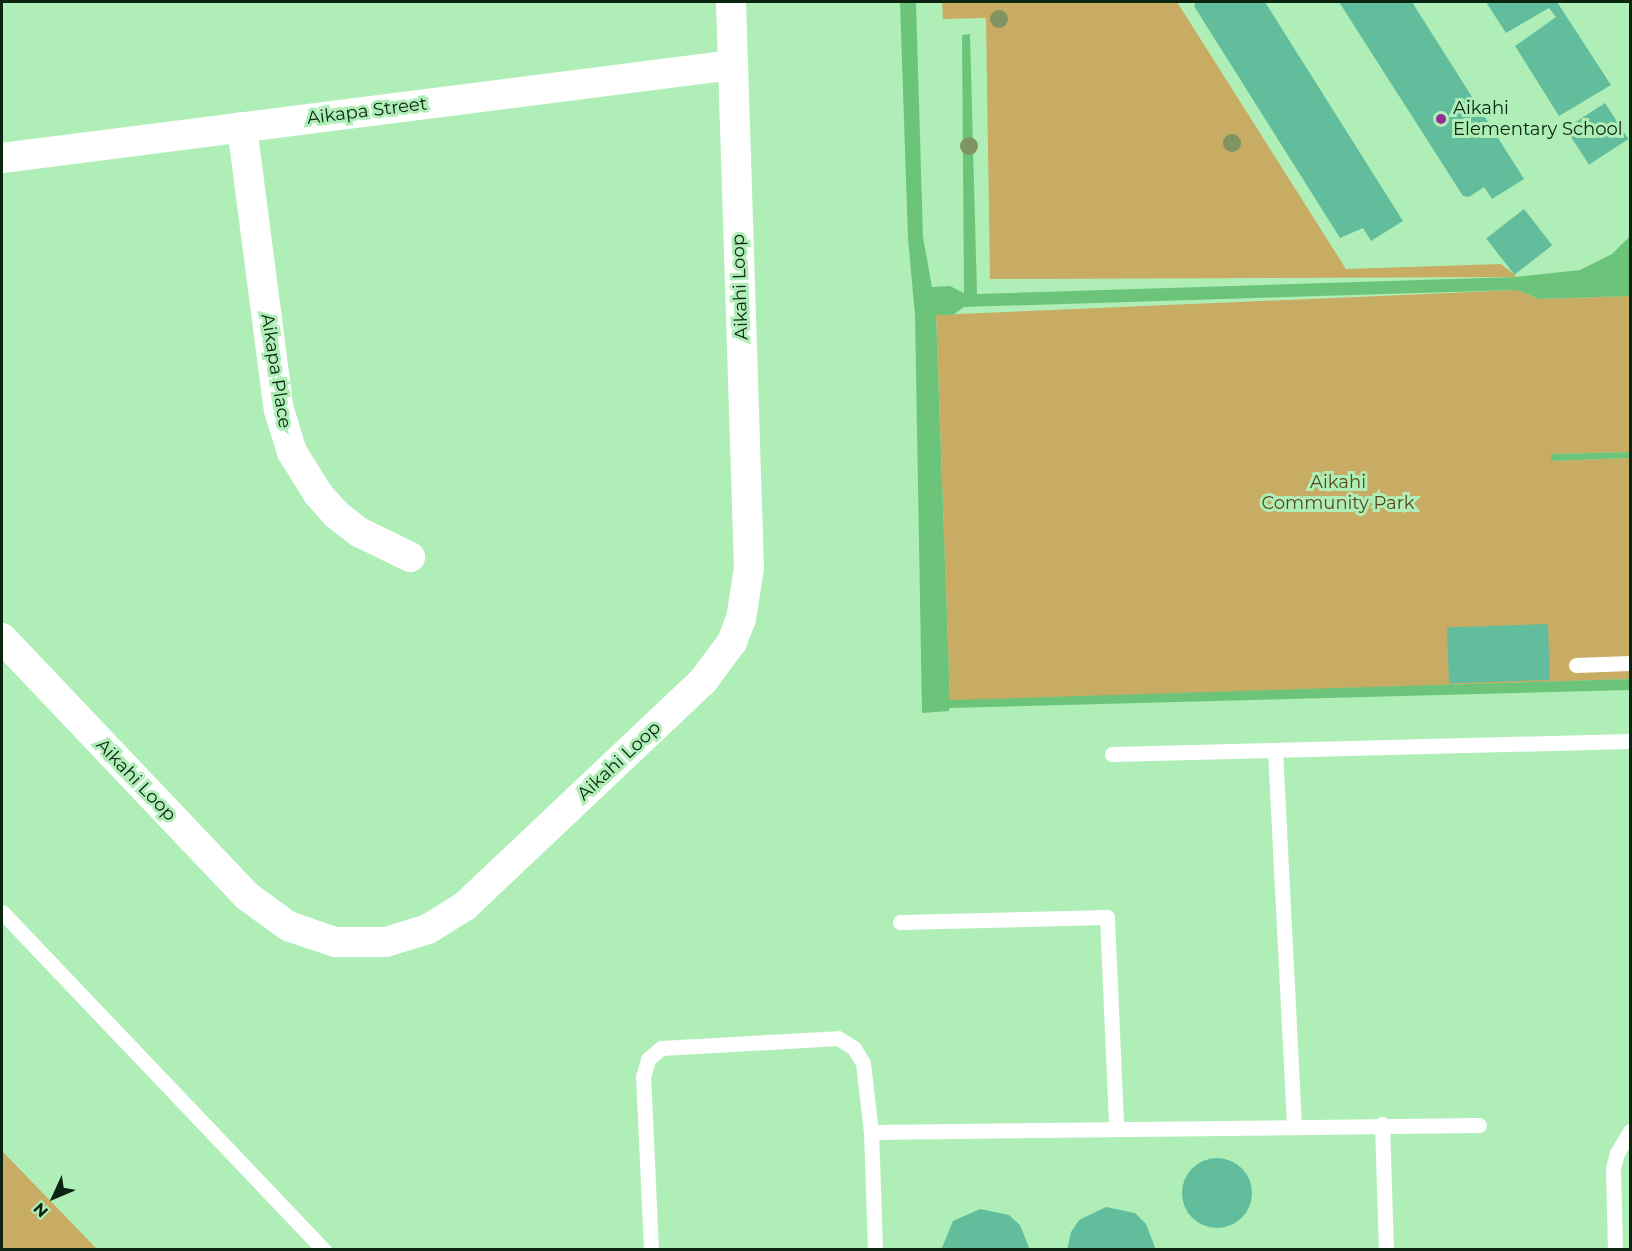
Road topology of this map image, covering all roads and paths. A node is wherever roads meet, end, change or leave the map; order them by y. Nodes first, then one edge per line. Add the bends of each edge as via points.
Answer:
1 (731, 2) edge
2 (733, 65) junction
3 (242, 127) junction
4 (2, 158) edge
5 (410, 557) dead end
6 (2, 638) edge
7 (1630, 663) edge
8 (1576, 665) dead end
9 (1630, 741) edge
10 (1275, 750) junction
11 (1112, 754) dead end
12 (2, 912) edge
13 (900, 922) dead end
14 (1294, 1124) junction
15 (1382, 1124) junction
16 (1479, 1125) dead end
17 (1116, 1127) junction
18 (1630, 1131) edge
19 (870, 1132) junction
20 (324, 1250) edge
21 (651, 1250) edge
22 (875, 1250) edge
23 (1386, 1250) edge
24 (1616, 1250) edge

1 - 2 street, Aikahi Loop
2 - 3 street, Aikapa Street
2 - 6 street, Aikahi Loop via 748,568 741,619 732,642 703,681 465,906 428,929 386,942 336,942 288,926 247,896
3 - 4 street, Aikapa Street
3 - 5 street, Aikapa Place via 279,410 292,452 318,494 337,515 359,532
7 - 8 lane
9 - 10 lane
10 - 11 lane
10 - 14 lane
12 - 20 lane
13 - 17 lane via 1107,917
14 - 15 lane
14 - 17 lane
15 - 16 lane
15 - 23 lane
17 - 19 lane
18 - 24 lane via 1613,1168
19 - 21 lane via 863,1063 854,1048 838,1038 669,1044 661,1048 648,1059 643,1077
19 - 22 lane

